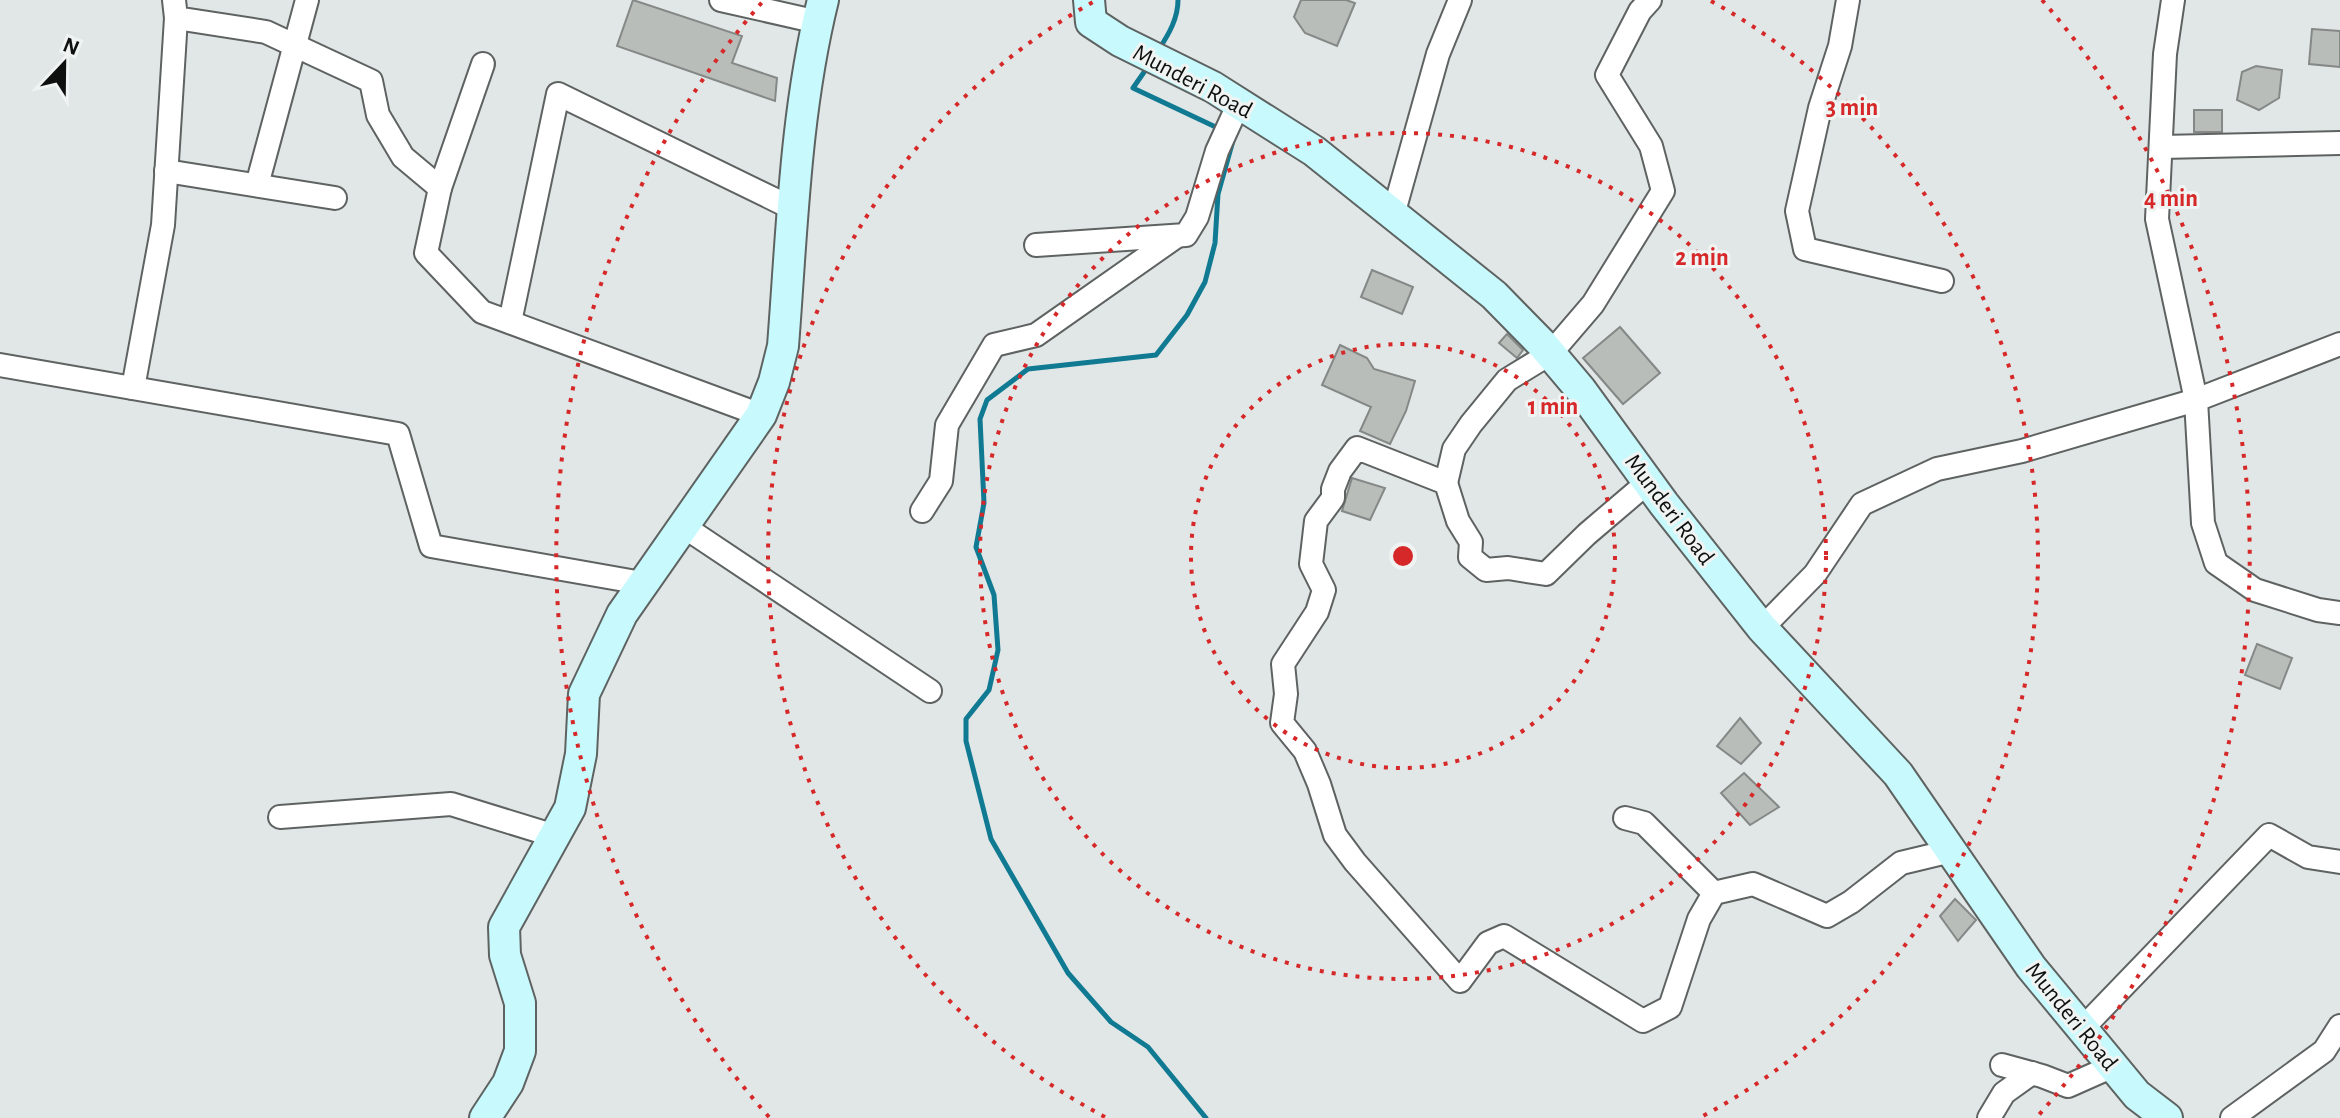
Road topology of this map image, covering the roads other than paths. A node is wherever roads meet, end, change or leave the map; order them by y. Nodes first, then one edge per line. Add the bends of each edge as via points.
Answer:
1 (307, 0) edge
2 (721, 0) edge
3 (1089, 0) edge
4 (1460, 0) edge
5 (1650, 0) edge
6 (1848, 0) edge
7 (2173, 0) edge
8 (175, 9) edge
9 (820, 11) edge
10 (295, 46) junction
11 (483, 64) dead end
12 (1235, 113) junction
13 (2340, 143) edge
14 (2161, 147) junction
15 (166, 171) junction
16 (257, 185) junction
17 (440, 188) junction
18 (335, 198) dead end
19 (794, 209) junction
20 (1393, 215) junction
21 (1177, 236) junction
22 (1036, 245) dead end
23 (1942, 281) dead end
24 (510, 322) junction
25 (2340, 344) edge
26 (1551, 353) junction
27 (0, 365) edge
28 (133, 388) junction
29 (2196, 400) junction
30 (761, 415) junction
31 (1648, 482) junction
32 (1446, 483) junction
33 (922, 511) dead end
34 (683, 526) junction
35 (642, 583) junction
36 (2340, 613) edge
37 (1762, 628) junction
38 (930, 691) dead end
39 (280, 817) dead end
40 (1625, 818) dead end
41 (555, 836) junction
42 (1951, 851) junction
43 (2340, 862) edge
44 (1714, 893) junction
45 (2340, 1026) edge
46 (2082, 1029) junction
47 (2002, 1065) dead end
48 (2113, 1066) junction
49 (2032, 1073) junction
50 (485, 1118) edge
51 (1989, 1118) edge
52 (2167, 1118) edge
53 (2232, 1118) edge

1 - 10 street
2 - 9 street
3 - 12 main road, Munderi Road via 1091,22 1213,87
4 - 20 street via 1438,54
5 - 26 street via 1607,75 1651,146 1663,191 1593,304
6 - 23 street via 1797,211 1805,249
7 - 14 street
8 - 10 street via 266,32
8 - 15 street
9 - 19 main road via 802,115
10 - 16 street
10 - 17 street via 371,81 378,115 403,157
11 - 17 street
12 - 20 main road, Munderi Road via 1314,151
12 - 21 street via 1197,217 1186,235
13 - 14 street
14 - 29 street via 2157,219
15 - 16 street
15 - 28 street via 163,225
16 - 18 street
17 - 24 street via 426,253 482,312
19 - 24 street via 558,94
19 - 30 main road via 783,346
20 - 26 main road, Munderi Road via 1494,295
21 - 22 street
21 - 33 street via 1036,335 994,345 947,425 941,481
24 - 30 street
25 - 29 street
26 - 31 main road, Munderi Road
26 - 32 street via 1507,380 1471,424 1454,449
27 - 28 street
28 - 35 street via 398,434 431,546
29 - 36 street via 2203,523 2216,563 2255,590
29 - 37 street via 2022,451 1937,469 1862,504 1815,574
30 - 34 main road
31 - 32 street via 1546,574 1486,570 1470,557 1471,542
31 - 37 main road, Munderi Road
32 - 44 street via 1357,448 1316,521 1311,564 1324,590 1317,612 1283,664 1282,723 1305,751 1335,835 1460,981 1488,943 1504,936 1643,1021 1670,1007 1699,919
34 - 35 main road
34 - 38 street
35 - 41 main road via 584,694 581,754 570,808
37 - 42 main road, Munderi Road via 1898,774
39 - 41 street via 451,804
40 - 44 street via 1644,823
41 - 50 main road via 504,927 505,955 520,1003 520,1051 508,1083
42 - 44 street via 1901,863 1827,916 1753,884
42 - 46 main road, Munderi Road via 2031,967
43 - 46 street via 2308,857 2269,835
45 - 53 street via 2324,1051
46 - 48 main road, Munderi Road
47 - 49 street
48 - 49 street via 2068,1086
48 - 52 main road, Munderi Road via 2137,1095
49 - 51 street via 2004,1093

